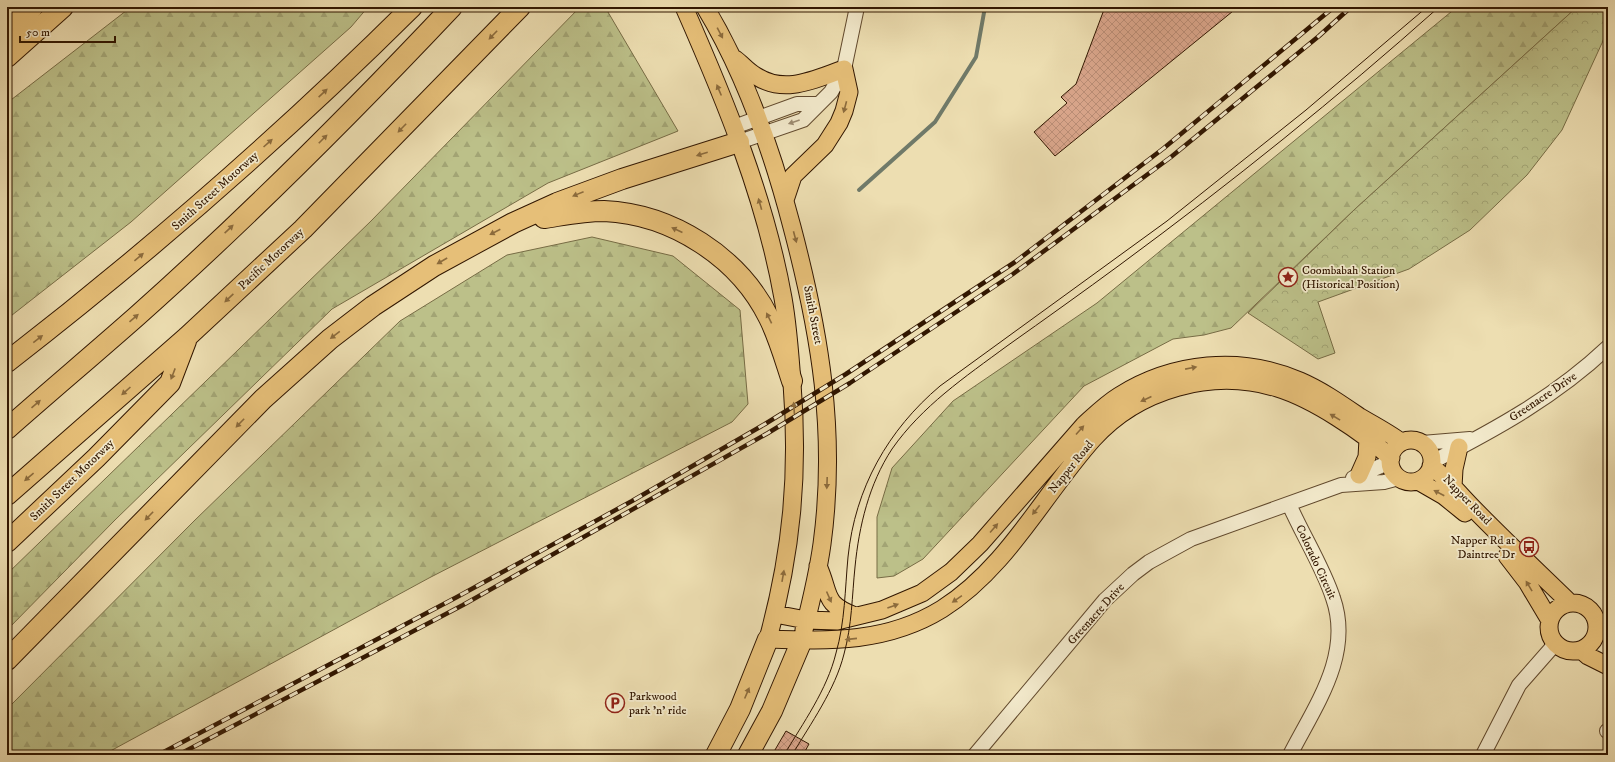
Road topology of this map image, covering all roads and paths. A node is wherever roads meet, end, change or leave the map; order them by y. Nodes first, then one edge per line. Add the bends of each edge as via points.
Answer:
1 (33, 7) edge
2 (63, 7) edge
3 (412, 7) edge
4 (452, 7) edge
5 (520, 7) edge
6 (684, 7) edge
7 (705, 7) edge
8 (857, 7) edge
9 (7, 31) edge
10 (731, 55) junction
11 (7, 57) edge
12 (844, 69) junction
13 (761, 125) junction
14 (736, 134) junction
15 (785, 200) junction
16 (513, 223) junction
17 (187, 337) junction
18 (1608, 347) edge
19 (7, 362) edge
20 (792, 381) junction
21 (7, 429) edge
22 (1368, 439) junction
23 (1402, 442) junction
24 (1422, 443) junction
25 (1466, 443) junction
26 (1390, 460) junction
27 (1431, 464) junction
28 (1359, 475) junction
29 (1399, 478) junction
30 (1418, 481) junction
31 (1341, 485) junction
32 (1453, 487) junction
33 (7, 495) edge
34 (1289, 504) junction
35 (7, 542) edge
36 (818, 566) junction
37 (1570, 602) junction
38 (775, 614) junction
39 (855, 616) junction
40 (1550, 619) junction
41 (806, 620) junction
42 (1603, 635) edge
43 (768, 639) junction
44 (802, 640) junction
45 (1555, 644) junction
46 (1581, 650) junction
47 (7, 660) edge
48 (1608, 666) edge
49 (716, 755) edge
50 (748, 755) edge
51 (975, 755) edge
52 (1290, 755) edge
53 (1483, 755) edge

1 - 9 highway
2 - 11 highway
19 -> 3 highway, Smith Street Motorway via 167,234 290,124
21 -> 4 highway via 138,315 269,192
5 -> 17 highway, Pacific Motorway via 303,229
14 -> 6 main road
7 -> 10 main road, Smith Street
8 - 12 street
10 - 12 main road via 756,76 782,85 804,83
10 - 13 main road, Smith Street
12 - 13 street via 832,92 803,120
12 -> 15 main road via 849,92 840,123 825,145 793,176
13 - 14 street
13 - 15 main road, Smith Street
14 -> 16 highway
20 -> 14 main road via 789,337 780,282 760,207
15 -> 36 main road, Smith Street via 811,304 826,401 826,505
20 -> 16 highway via 777,336 761,304 730,267 698,240 643,217 605,211 563,214
16 -> 47 highway via 434,266 405,285 336,335 298,367 263,399
17 -> 33 highway, Pacific Motorway
17 -> 35 highway, Smith Street Motorway via 170,383 96,458
18 - 25 street, Greenacre Drive via 1584,370 1542,401 1519,416
38 -> 20 main road via 787,554 794,491 795,434
22 - 26 main road, Napper Road
22 - 28 main road via 1367,457
22 -> 44 main road, Napper Road via 1297,395 1253,382 1228,380 1192,383 1156,394 1123,412 1094,438 992,566 974,585 953,601 912,624 878,635 847,640
23 - 24 main road via 1415,440
23 - 26 main road via 1392,452
39 -> 23 main road, Napper Road via 897,605 934,586 980,544 1089,421 1118,396 1157,377 1191,368 1218,365 1282,374 1322,392
24 - 25 street
24 - 27 main road via 1429,451
25 - 27 street, Greenacre Drive
25 - 32 main road via 1454,469
26 - 28 street, Greenacre Drive
26 - 29 main road
27 - 30 main road via 1428,472
27 - 32 main road, Napper Road
28 - 31 street, Greenacre Drive
29 - 30 main road via 1405,481
29 - 31 street, Greenacre Drive via 1384,482
40 -> 30 main road, Napper Road via 1509,558 1454,503
31 - 34 street, Greenacre Drive
32 - 37 main road, Napper Road
34 - 51 street, Greenacre Drive via 1191,538 1133,574 1106,600
34 - 52 street, Colorado Circuit via 1333,597 1340,635 1334,668
36 -> 39 main road via 831,602 837,609
36 - 41 main road, Smith Street
37 - 40 main road via 1557,608
37 - 42 main road via 1587,607
38 - 41 main road, Napper Road
38 - 43 main road
39 - 41 main road, Napper Road via 829,621
40 - 45 main road via 1549,632
41 - 44 main road, Smith Street
42 - 46 main road
43 - 44 main road, Napper Road
49 -> 43 highway via 740,709
44 - 50 highway via 774,705
45 - 46 main road via 1567,651
45 - 53 street via 1519,685
46 - 48 main road

